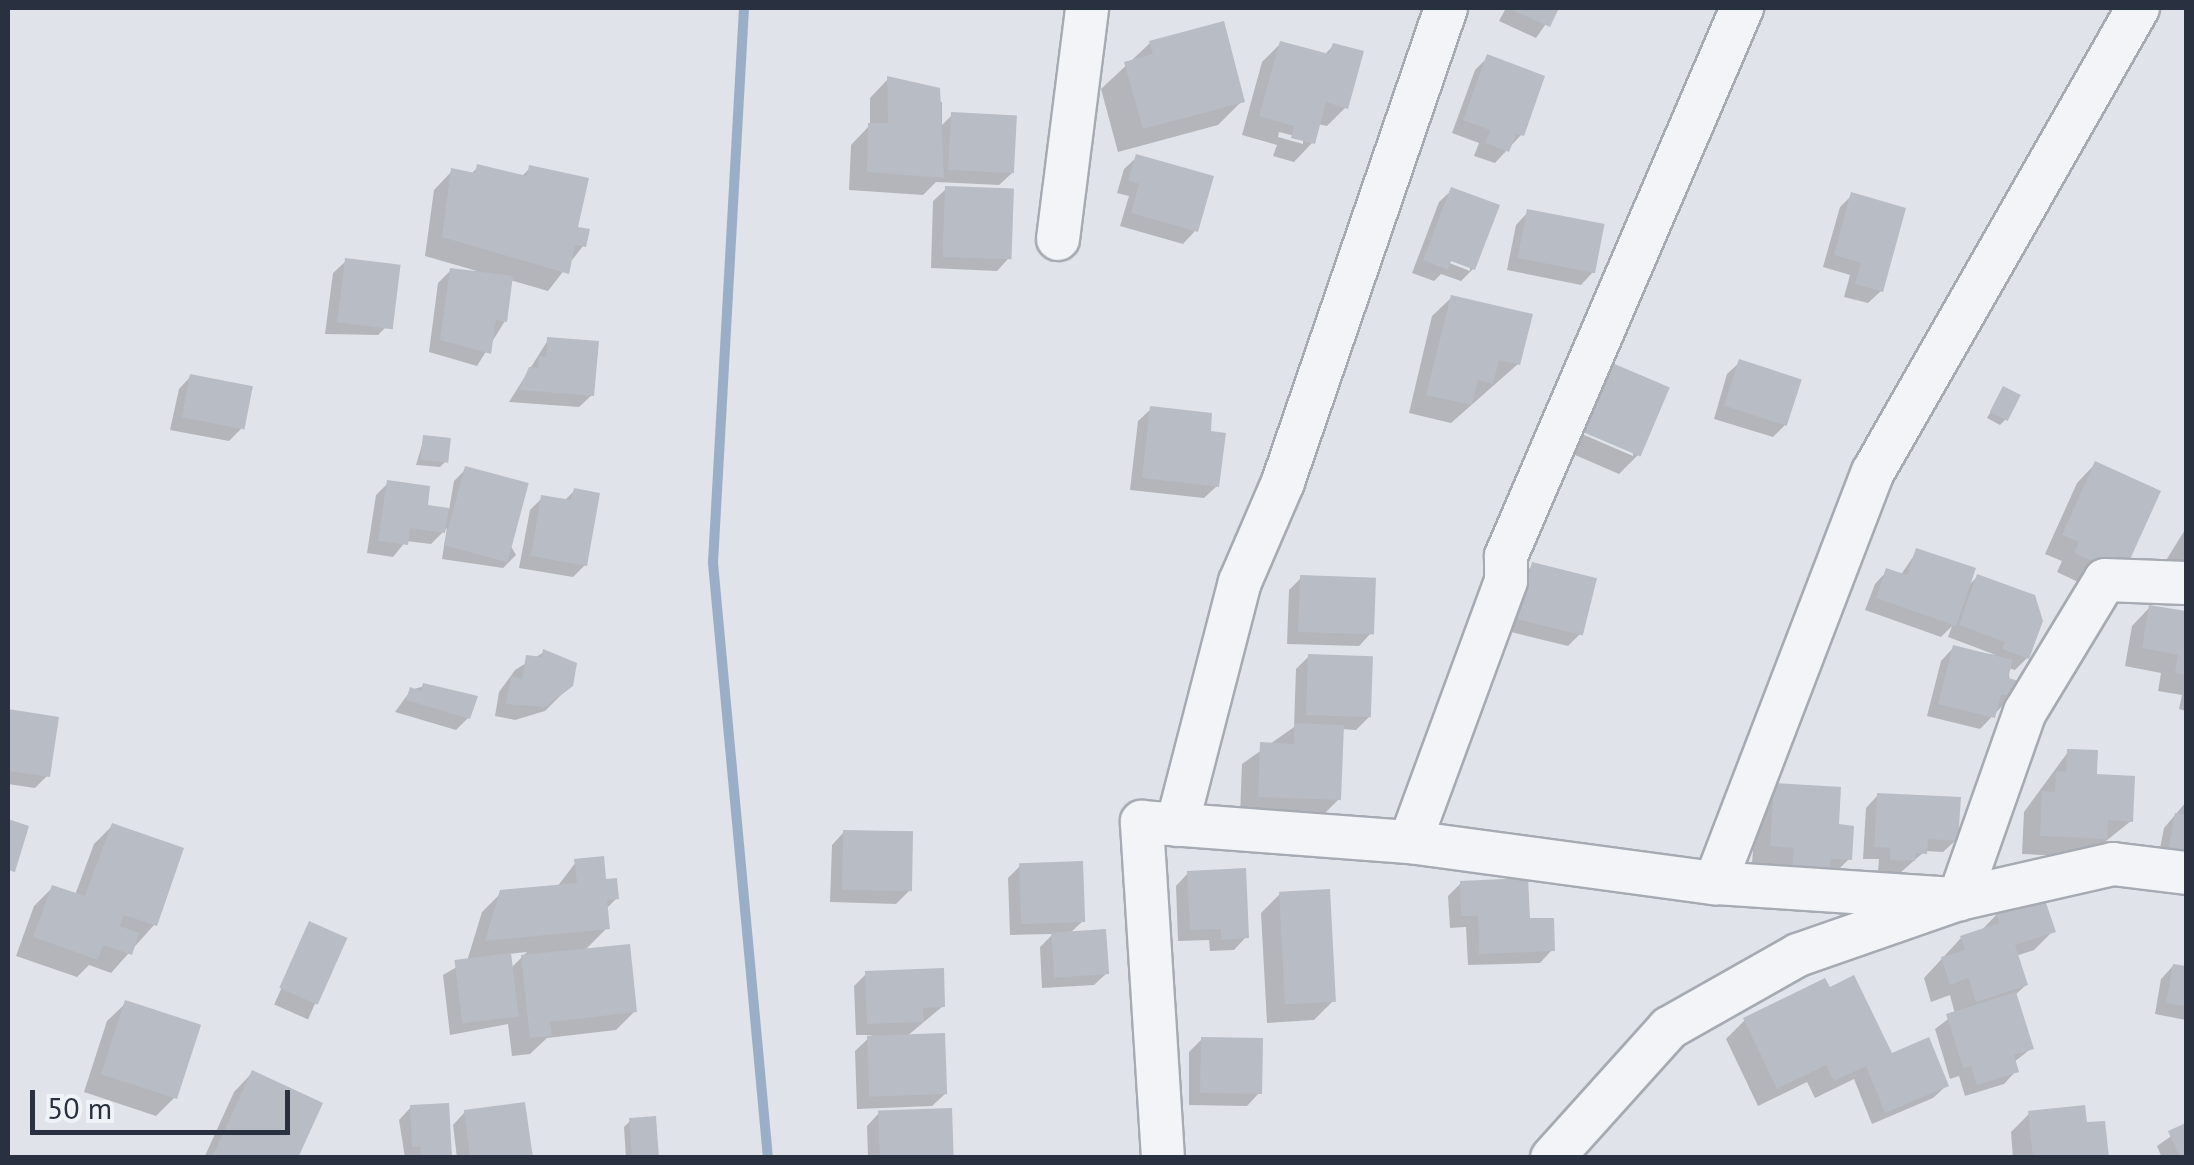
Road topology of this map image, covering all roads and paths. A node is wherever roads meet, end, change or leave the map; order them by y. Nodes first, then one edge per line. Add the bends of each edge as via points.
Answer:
1 (1087, 8) edge
2 (1446, 8) edge
3 (1742, 8) edge
4 (2138, 8) edge
5 (1058, 240) dead end
6 (2186, 583) edge
7 (1177, 825) junction
8 (1410, 842) junction
9 (2186, 873) edge
10 (1715, 884) junction
11 (1958, 899) junction
12 (1164, 1158) edge
13 (1552, 1158) edge

1 - 5 street
2 - 7 street via 1283,482 1240,582
3 - 8 street via 1506,556 1506,580
4 - 10 street via 1873,472
6 - 11 street via 2105,580 2025,712
7 - 8 street
7 - 12 street via 1142,822
8 - 10 street
9 - 11 street via 2112,864
10 - 11 street
11 - 13 street via 1798,954 1669,1028

